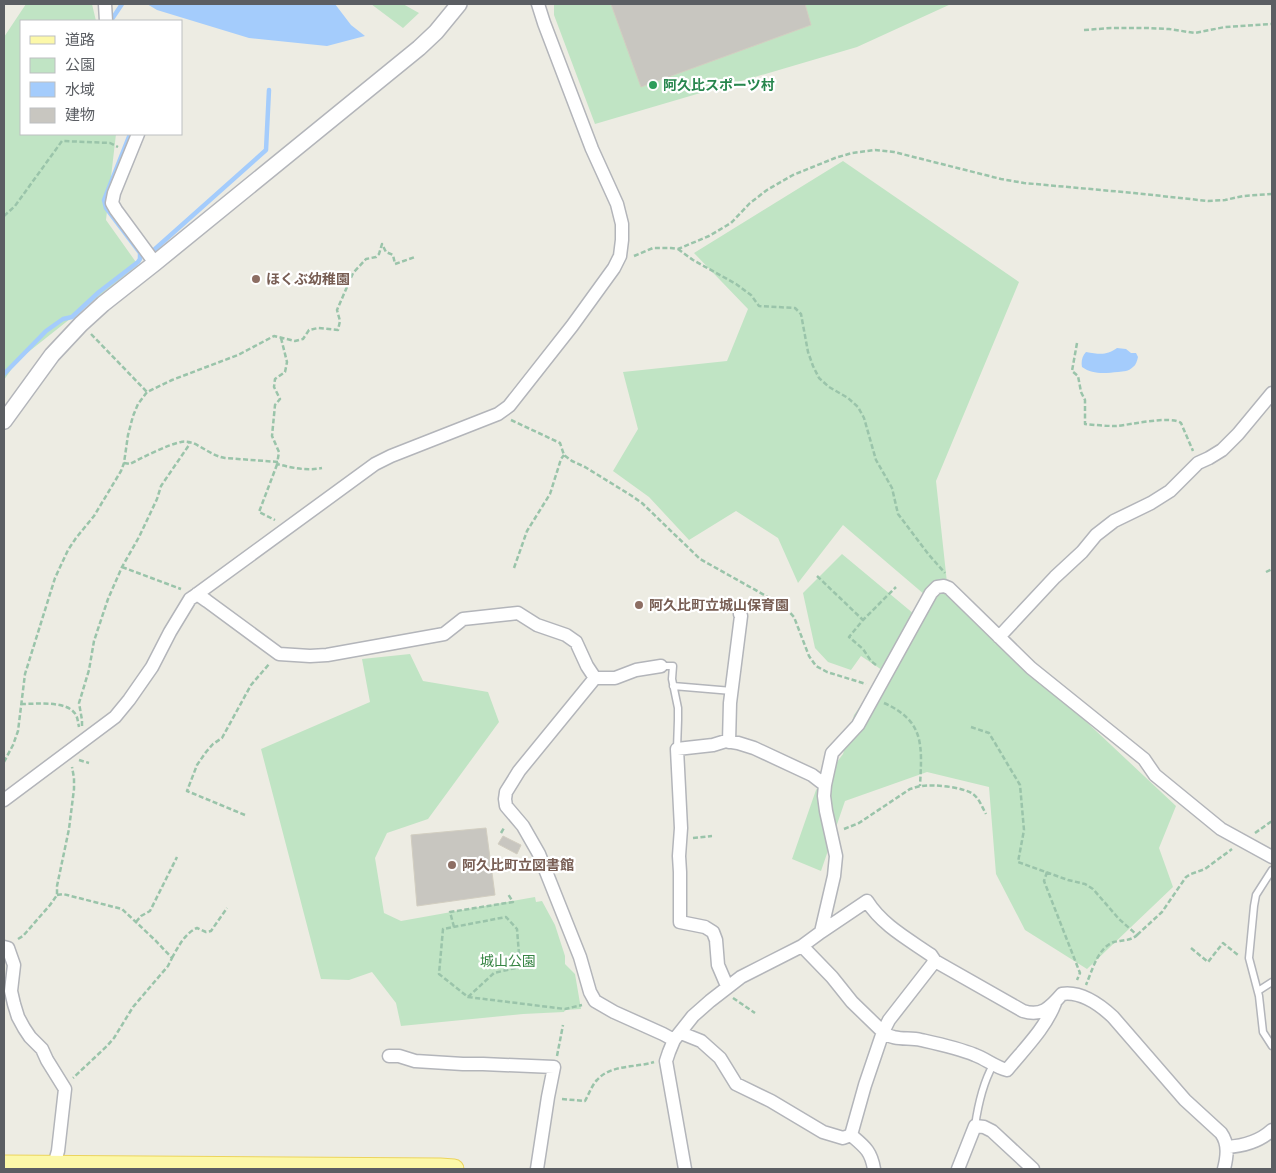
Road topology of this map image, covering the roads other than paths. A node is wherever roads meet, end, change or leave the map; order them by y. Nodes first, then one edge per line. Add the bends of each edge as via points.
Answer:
1 (105, 4) edge
2 (459, 4) edge
3 (538, 4) edge
4 (106, 20) edge
5 (138, 135) edge
6 (155, 263) junction
7 (1272, 393) edge
8 (4, 421) edge
9 (195, 595) junction
10 (740, 614) dead end
11 (999, 637) junction
12 (662, 666) joint
13 (595, 678) junction
14 (674, 686) junction
15 (732, 691) junction
16 (729, 742) junction
17 (677, 749) junction
18 (825, 785) junction
19 (4, 800) edge
20 (1272, 857) edge
21 (1272, 870) edge
22 (821, 932) junction
23 (802, 946) junction
24 (6, 948) edge
25 (935, 960) junction
26 (1272, 982) edge
27 (725, 988) junction
28 (1258, 991) junction
29 (1056, 1001) junction
30 (883, 1032) junction
31 (678, 1036) junction
32 (1272, 1046) edge
33 (389, 1056) dead end
34 (994, 1064) junction
35 (976, 1126) junction
36 (1272, 1131) edge
37 (851, 1135) junction
38 (1227, 1149) junction
39 (4, 1166) edge
40 (54, 1167) edge
41 (454, 1169) edge
42 (537, 1169) edge
43 (685, 1169) edge
44 (874, 1169) edge
45 (958, 1169) edge
46 (1033, 1169) edge
47 (1217, 1169) edge
48 (1224, 1169) edge

1 - 4 street
2 - 6 street via 419,48
3 - 9 street via 592,150 617,204 622,240 614,268 509,406 498,414 375,464
5 - 6 street via 112,203
6 - 8 street via 81,324 52,355
7 - 11 street via 1222,450 1198,463 1170,491 1114,521 1096,535
9 - 13 street via 208,600 279,654 310,656 444,634 463,619 518,612 537,625 576,642
9 - 19 street via 152,667 115,717
10 - 15 street
11 - 18 street via 949,588 937,587 858,726 832,753
11 - 20 street via 1031,668 1144,759 1155,775 1220,829
12 - 13 street via 636,670 615,678
12 - 14 lane via 674,666
13 - 31 street via 519,771 506,792 506,806 523,826 539,854 595,1001 662,1034
14 - 15 lane
14 - 17 lane via 678,714
15 - 16 street
16 - 17 street
16 - 18 street via 754,748 812,775
17 - 27 street via 681,828 680,922 713,932
18 - 22 street via 826,811 836,856
21 - 28 lane via 1256,895 1254,906 1249,958
22 - 23 street
22 - 25 street via 867,901 894,930
23 - 27 street
23 - 30 street
24 - 40 street via 14,965 11,991 18,1017 42,1049 65,1089
25 - 29 street via 1023,1011 1038,1014
25 - 30 street
26 - 28 lane
27 - 31 street via 693,1016
28 - 32 lane via 1263,1032
29 - 34 street via 1035,1037 1007,1070
29 - 38 street via 1062,994 1077,995 1113,1017 1186,1100 1221,1133
30 - 34 street via 889,1037 920,1040 973,1054
30 - 37 street
31 - 37 street via 701,1041 720,1058 736,1084 823,1132 843,1138
31 - 43 street via 666,1062
33 - 42 street via 415,1061 554,1067
34 - 35 lane via 981,1096
35 - 45 street
35 - 46 street via 992,1132
36 - 38 street via 1253,1142
37 - 44 street via 866,1148
38 - 47 street
38 - 48 street
39 - 40 main road
40 - 41 main road

